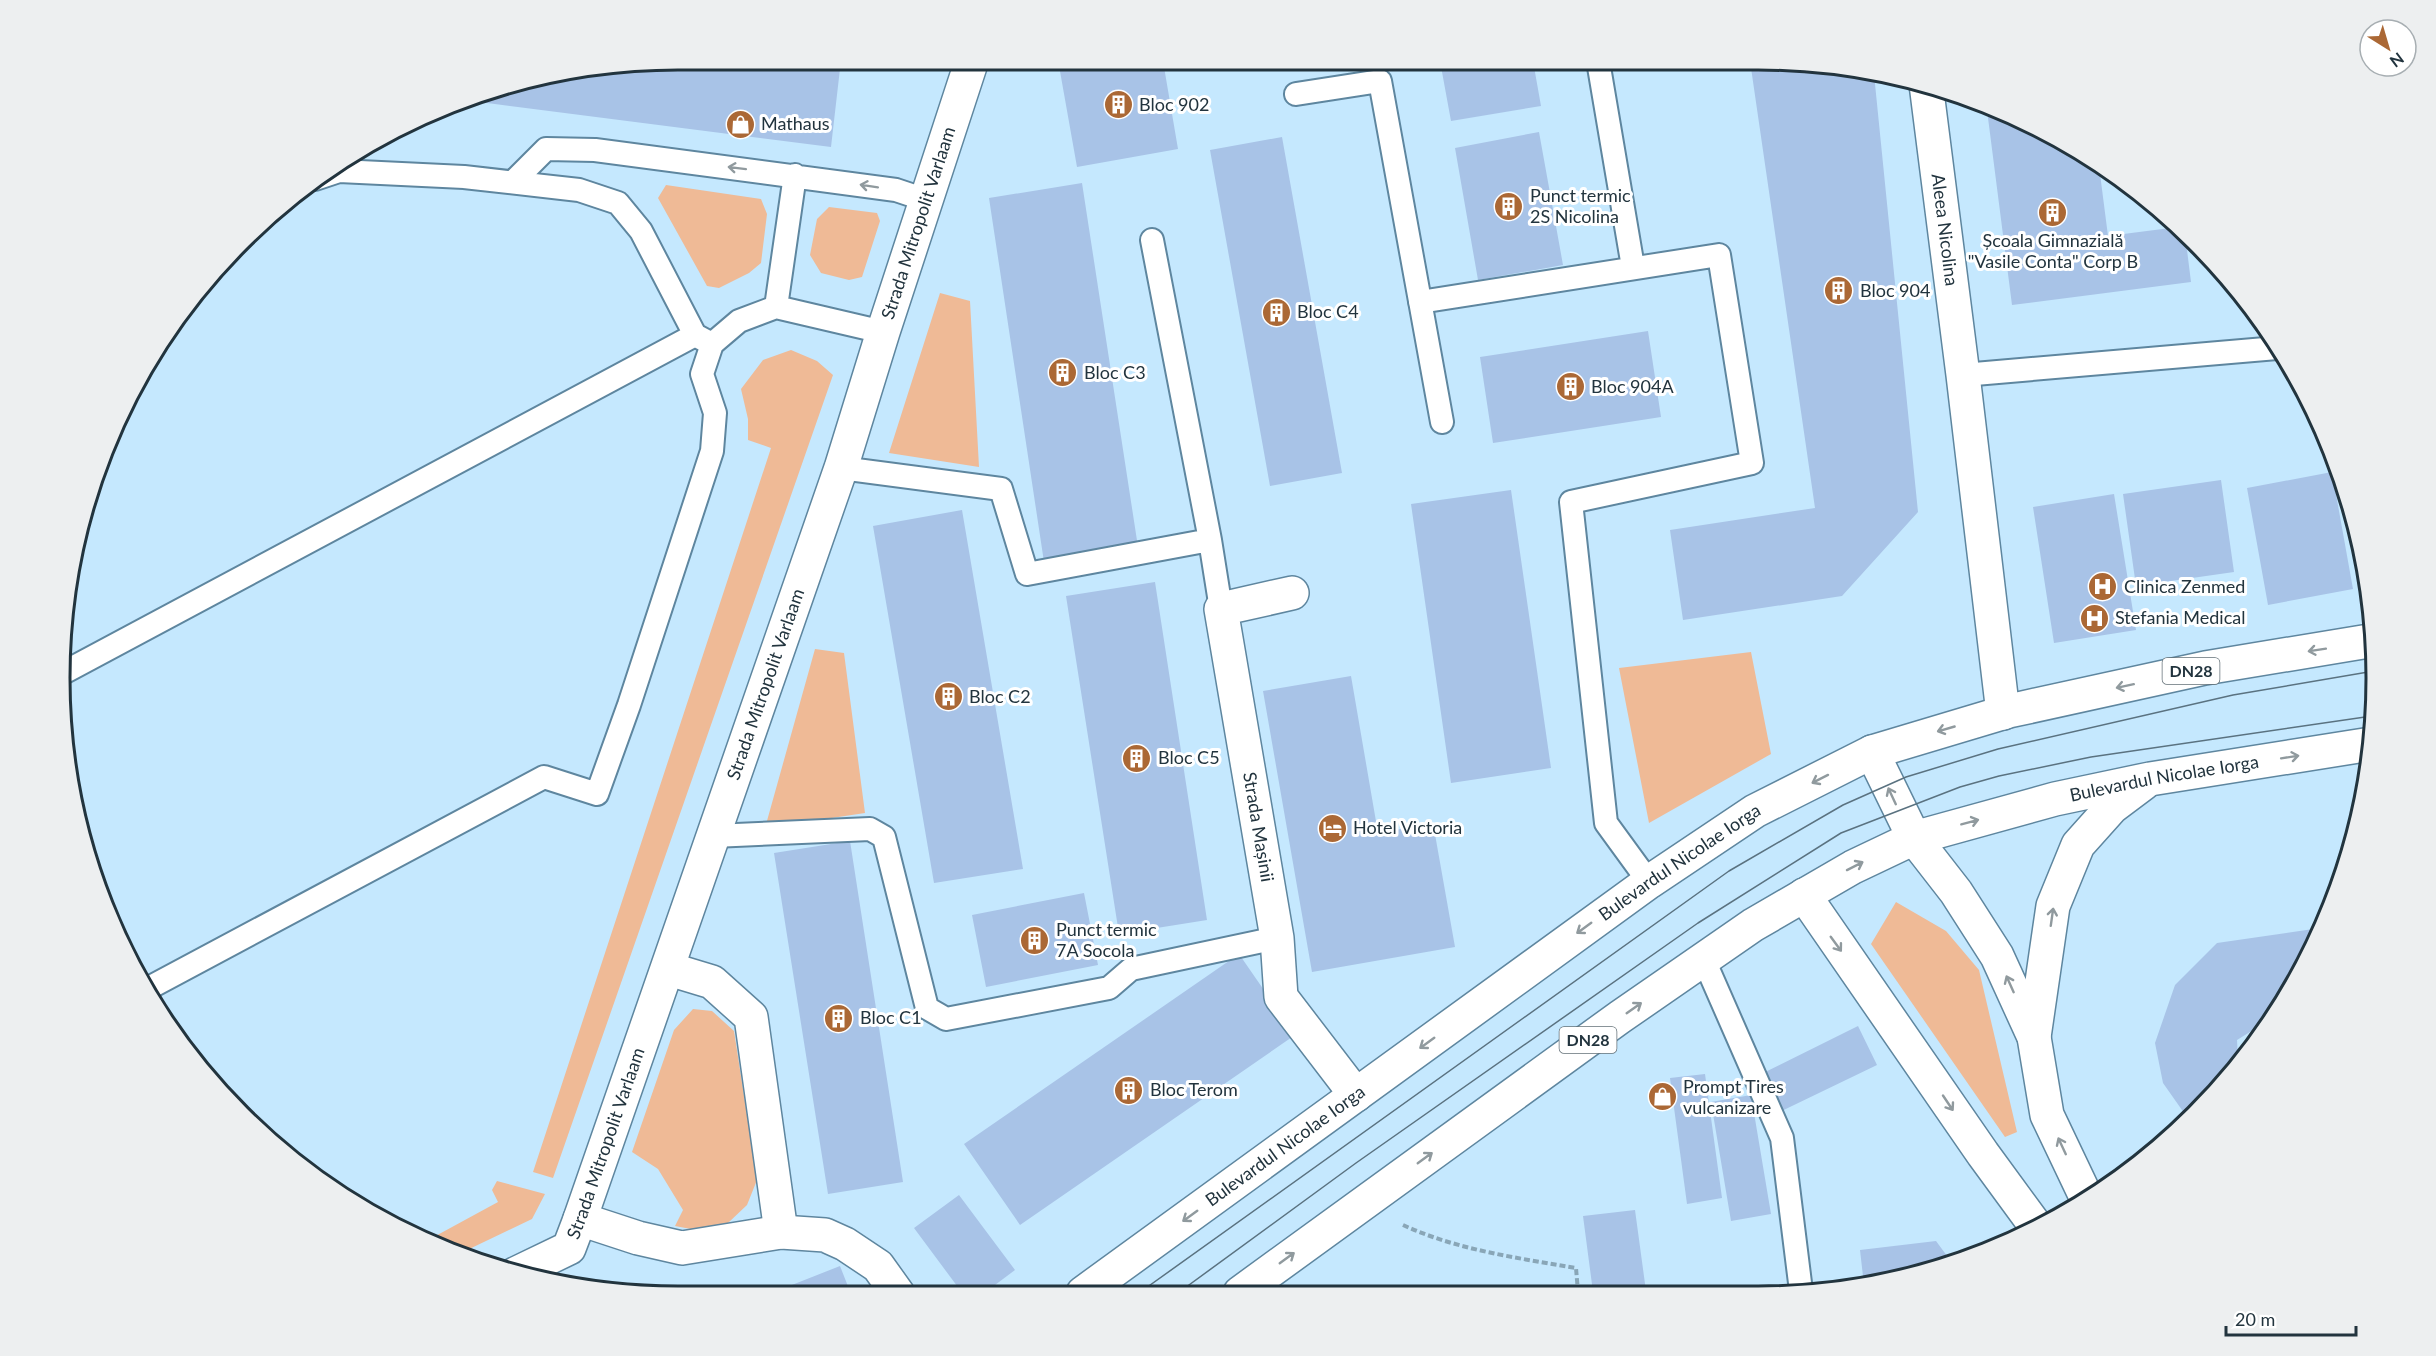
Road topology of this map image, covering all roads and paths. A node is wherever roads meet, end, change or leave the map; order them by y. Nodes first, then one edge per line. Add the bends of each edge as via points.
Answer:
1 (969, 70) edge
2 (1600, 70) edge
3 (1296, 94) dead end
4 (1927, 95) edge
5 (343, 171) edge
6 (795, 175) junction
7 (513, 181) junction
8 (926, 200) junction
9 (1152, 240) dead end
10 (1633, 267) junction
11 (1420, 302) junction
12 (776, 307) junction
13 (883, 332) junction
14 (704, 340) junction
15 (2268, 349) edge
16 (1963, 375) junction
17 (1442, 422) dead end
18 (841, 468) junction
19 (1210, 540) junction
20 (1292, 593) dead end
21 (1221, 609) junction
22 (2364, 642) edge
23 (70, 669) edge
24 (2003, 713) junction
25 (2361, 746) edge
26 (1872, 752) junction
27 (2150, 779) junction
28 (713, 836) junction
29 (1914, 838) junction
30 (1648, 882) junction
31 (1804, 895) junction
32 (1277, 938) junction
33 (1704, 960) junction
34 (669, 969) junction
35 (154, 985) edge
36 (2034, 1037) junction
37 (1356, 1095) junction
38 (2083, 1191) edge
39 (1377, 1193) junction
40 (580, 1219) junction
41 (2032, 1220) edge
42 (781, 1232) junction
43 (529, 1267) edge
44 (1800, 1284) edge
45 (892, 1286) edge
46 (1093, 1286) edge
47 (1250, 1286) edge
48 (1578, 1286) edge

1 - 8 main road, Strada Mitropolit Varlaam
2 - 10 lane
3 - 11 lane via 1380,81
4 - 16 main road, Aleea Nicolina
5 - 7 lane
6 -> 7 lane via 595,150 546,149
8 -> 6 lane via 896,190
6 - 12 lane
7 - 14 lane via 579,190 618,203 641,231
8 - 13 main road, Strada Mitropolit Varlaam
9 - 19 lane
10 - 11 lane
10 - 30 lane via 1719,255 1752,463 1571,502 1606,823
11 - 17 lane
12 - 13 lane
12 - 14 lane
13 - 18 main road, Strada Mitropolit Varlaam
14 - 23 lane
14 - 35 lane via 702,374 715,413 712,451 597,794 544,777
15 - 16 lane
16 - 24 main road, Aleea Nicolina
18 - 19 lane via 1000,489 1027,574
18 - 28 main road, Strada Mitropolit Varlaam
19 - 21 lane
20 - 21 main road
21 - 32 main road, Strada Mașinii
22 -> 24 main road, Bulevardul Nicolae Iorga / DN28 via 2205,668
24 -> 26 main road, Bulevardul Nicolae Iorga / DN28
27 -> 25 main road, Bulevardul Nicolae Iorga / DN28
29 -> 26 main road
26 -> 30 main road, Bulevardul Nicolae Iorga / DN28 via 1755,811
29 -> 27 main road, Bulevardul Nicolae Iorga / DN28 via 2037,803
36 -> 27 main road via 2053,906 2078,845 2112,807
28 - 32 lane via 870,829 884,837 927,1008 946,1019 1109,988 1131,969
28 - 34 main road, Strada Mitropolit Varlaam
31 -> 29 main road, Bulevardul Nicolae Iorga / DN28
36 -> 29 main road via 1997,956 1956,892
30 -> 37 main road, Bulevardul Nicolae Iorga / DN28
31 - 33 main road, Bulevardul Nicolae Iorga / DN28
31 -> 41 main road
32 - 37 main road, Strada Mașinii via 1281,997
39 -> 33 main road, Bulevardul Nicolae Iorga / DN28
33 - 44 lane via 1782,1138
34 - 40 main road, Strada Mitropolit Varlaam
34 - 42 main road via 712,982 750,1017
38 -> 36 main road via 2048,1115
37 -> 46 main road, Bulevardul Nicolae Iorga / DN28
47 -> 39 main road, Bulevardul Nicolae Iorga / DN28
39 - 48 path via 1400,1223 1430,1238 1576,1268
40 - 42 main road via 682,1248
40 - 43 main road, Strada Mitropolit Varlaam via 569,1248
42 - 45 main road via 825,1235 845,1244 878,1266

